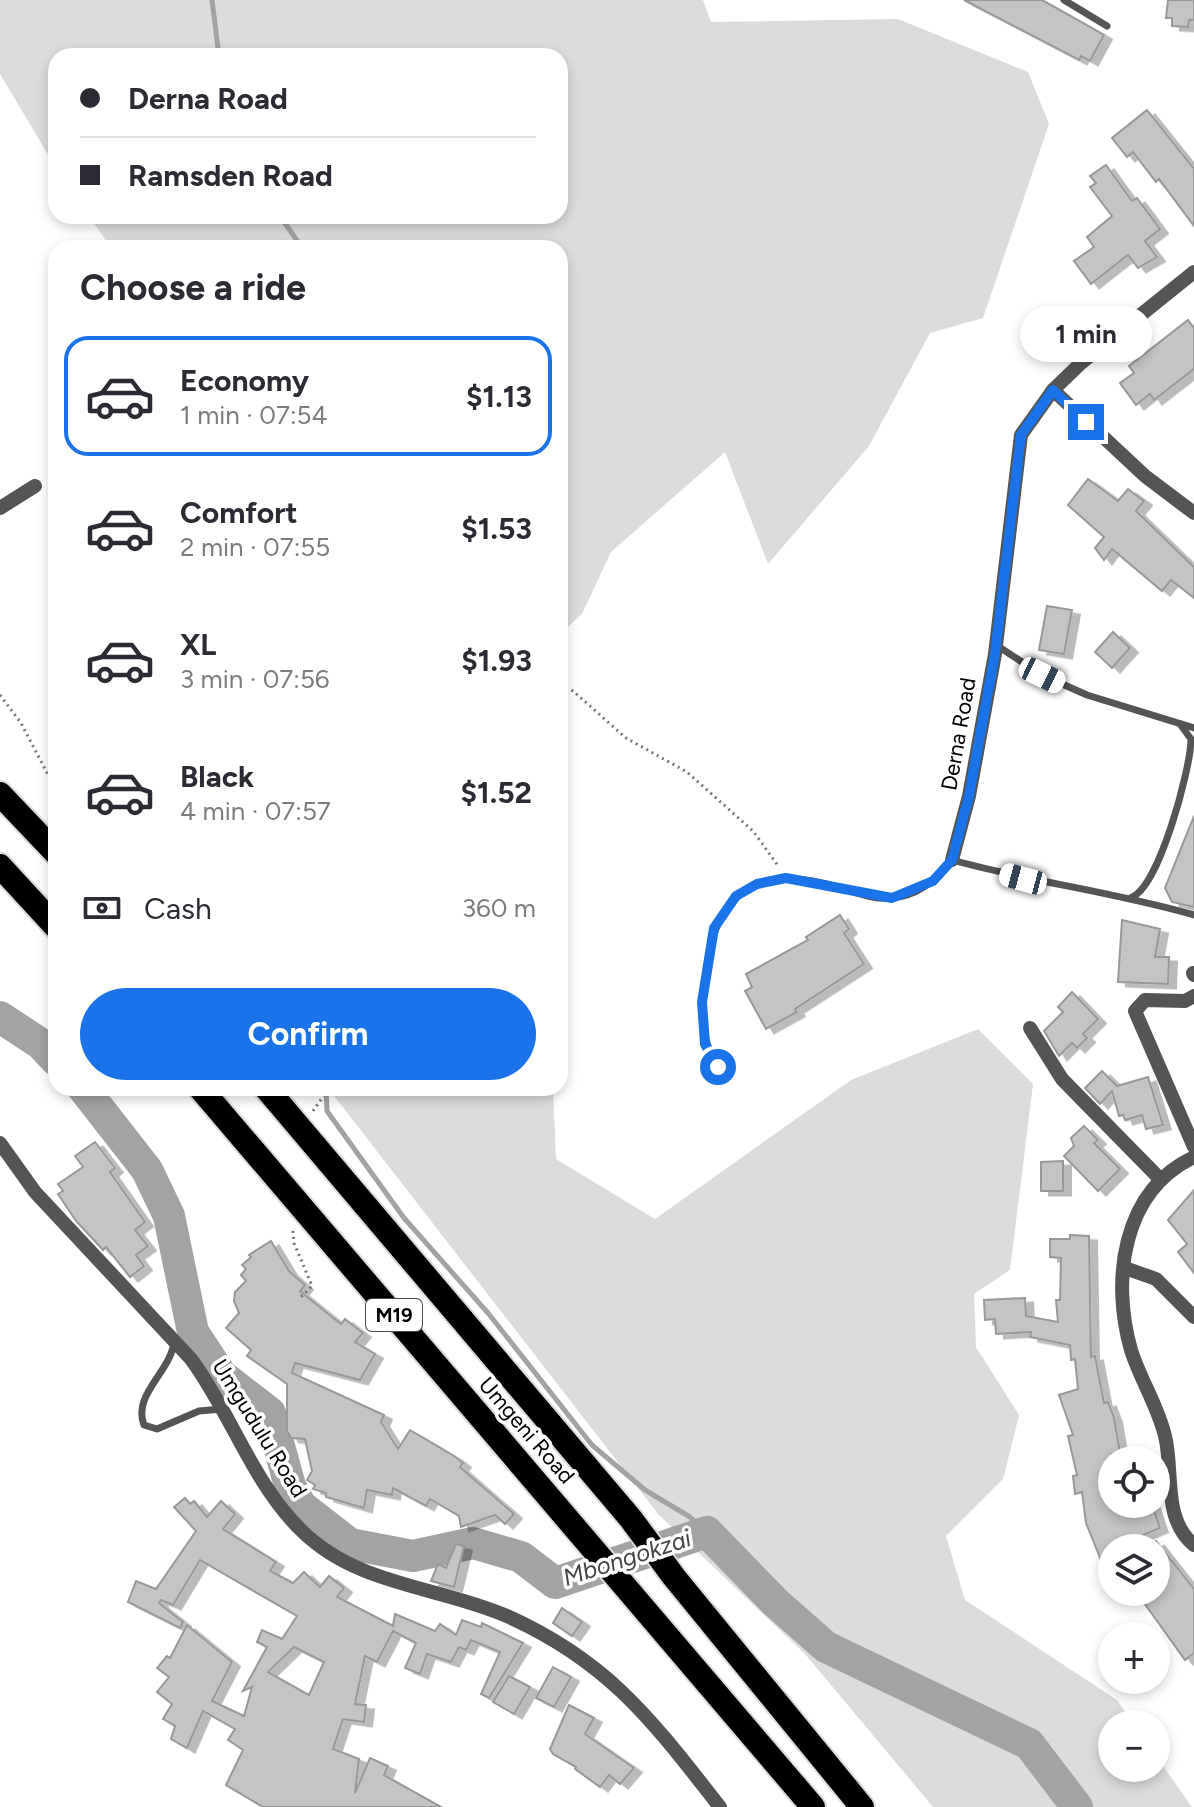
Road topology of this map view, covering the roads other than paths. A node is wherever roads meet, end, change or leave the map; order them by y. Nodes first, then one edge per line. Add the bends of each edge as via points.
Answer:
1 (1064, 0) edge
2 (1107, 26) dead end
3 (1194, 272) edge
4 (1053, 390) junction
5 (35, 486) dead end
6 (0, 508) edge
7 (1194, 513) edge
8 (996, 645) junction
9 (1179, 723) junction
10 (1194, 728) edge
11 (0, 794) edge
12 (48, 845) edge
13 (952, 860) junction
14 (0, 866) edge
15 (1131, 897) junction
16 (1194, 915) edge
17 (48, 918) edge
18 (1194, 996) edge
19 (1030, 1028) dead end
20 (718, 1067) dead end
21 (207, 1096) edge
22 (273, 1096) edge
23 (0, 1143) edge
24 (1194, 1147) edge
25 (1194, 1157) edge
26 (1161, 1180) junction
27 (1125, 1268) junction
28 (1194, 1317) edge
29 (174, 1339) junction
30 (224, 1409) junction
31 (1194, 1545) edge
32 (720, 1807) edge
33 (813, 1807) edge
34 (862, 1807) edge

1 - 2 lane
3 - 4 street, Derna Road
4 - 7 street via 1145,476
4 - 8 street, Derna Road via 1021,435
5 - 6 street
8 - 9 lane via 1063,685
8 - 13 street, Derna Road
9 - 10 lane
9 - 15 lane via 1191,739 1186,777 1154,869 1140,894
11 - 12 highway
13 - 15 lane via 1023,879
13 - 20 lane via 933,881 892,898 786,878 757,884 736,896 714,928 702,1021 705,1044
14 - 17 highway
15 - 16 lane
18 - 24 street via 1185,1001 1145,1000 1135,1011
19 - 26 street via 1062,1079
21 - 33 highway, Umgeni Road / M19
22 - 34 highway, Umgeni Road / M19 via 631,1519
23 - 29 street, Umgudulu Road via 35,1192
25 - 26 street
26 - 27 street via 1137,1208
27 - 28 street via 1156,1279
27 - 31 street via 1127,1334 1165,1437 1176,1521
29 - 30 street, Umgudulu Road
29 - 30 lane via 171,1356 142,1406 144,1425 157,1429 199,1411
30 - 32 street, Umgudulu Road via 260,1475 302,1531 361,1571 505,1615 585,1660 633,1699

